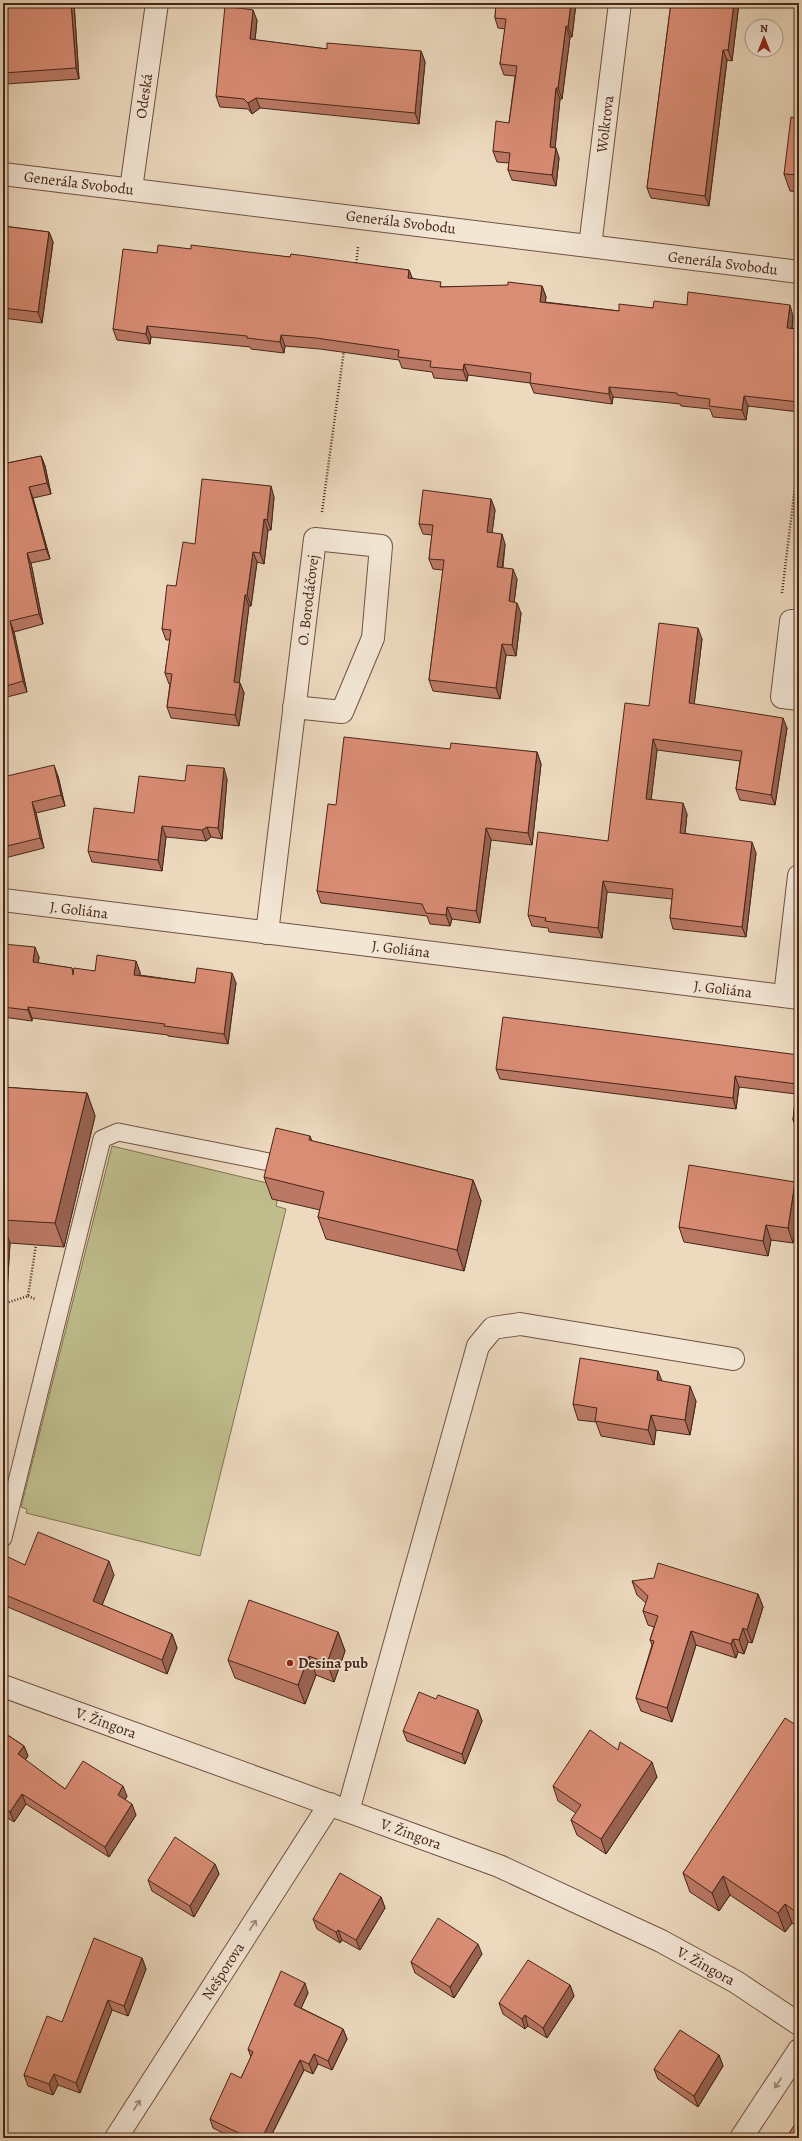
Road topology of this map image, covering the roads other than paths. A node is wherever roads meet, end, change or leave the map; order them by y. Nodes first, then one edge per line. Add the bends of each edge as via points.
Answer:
1 (157, 3) edge
2 (620, 3) edge
3 (3, 174) edge
4 (130, 190) junction
5 (590, 246) junction
6 (799, 272) edge
7 (795, 622) edge
8 (799, 699) edge
9 (294, 707) junction
10 (799, 876) edge
11 (3, 900) edge
12 (267, 933) junction
13 (792, 997) edge
14 (269, 1162) edge
15 (733, 1359) dead end
16 (3, 1538) edge
17 (3, 1686) edge
18 (339, 1808) junction
19 (799, 2024) edge
20 (799, 2050) edge
21 (116, 2138) edge
22 (741, 2138) edge

1 - 4 street, Odeská
2 - 5 street, Wolkrova
3 - 4 street, Generála Svobodu
4 - 5 street, Generála Svobodu
5 - 6 street, Generála Svobodu
7 - 8 street via 782,697
9 - 9 street, O. Borodáčovej via 315,539 382,546 373,638 342,712
9 - 12 street, O. Borodáčovej
10 - 13 street
11 - 12 street, J. Goliána
12 - 13 street, J. Goliána
14 - 16 lane via 118,1132 102,1140
15 - 18 street, Nešporova via 520,1324 493,1328 478,1346
17 - 18 street, V. Žingora
18 - 19 street, V. Žingora via 499,1866 590,1907 736,1982
21 -> 18 street, Nešporova
20 -> 22 street

